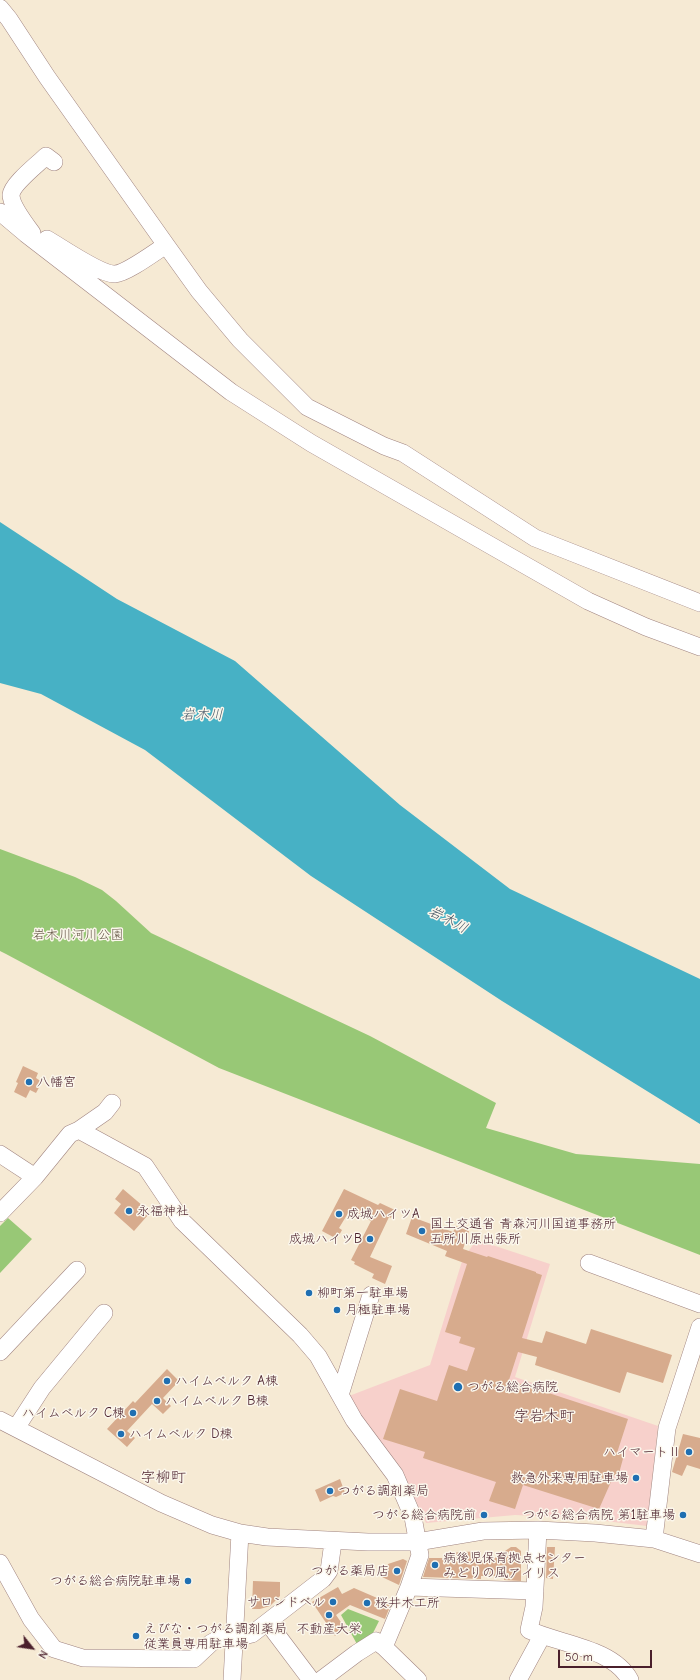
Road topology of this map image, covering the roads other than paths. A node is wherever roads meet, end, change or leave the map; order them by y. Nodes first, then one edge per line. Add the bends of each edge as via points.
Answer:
1 (0, 8) edge
2 (54, 162) dead end
3 (0, 212) edge
4 (30, 234) junction
5 (166, 245) junction
6 (700, 603) edge
7 (700, 648) edge
8 (112, 1104) dead end
9 (79, 1130) junction
10 (0, 1154) edge
11 (35, 1177) junction
12 (0, 1213) edge
13 (589, 1263) dead end
14 (77, 1270) dead end
15 (371, 1295) dead end
16 (700, 1304) edge
17 (104, 1313) dead end
18 (700, 1327) edge
19 (0, 1352) edge
20 (340, 1395) junction
21 (0, 1420) edge
22 (16, 1428) junction
23 (538, 1530) junction
24 (240, 1533) junction
25 (654, 1540) junction
26 (333, 1542) junction
27 (417, 1542) junction
28 (700, 1554) edge
29 (0, 1563) edge
30 (410, 1587) junction
31 (535, 1591) junction
32 (268, 1623) junction
33 (542, 1636) junction
34 (234, 1638) junction
35 (384, 1647) junction
36 (232, 1680) edge
37 (311, 1680) edge
38 (321, 1680) edge
39 (418, 1680) edge
40 (518, 1680) edge
41 (630, 1680) edge

1 - 5 street
2 - 4 street via 46,156 14,186 11,195
3 - 4 street
4 - 5 street via 39,234 99,270 115,274
4 - 7 street via 231,392 311,444 588,601
5 - 6 street via 199,291 240,340 307,407 403,453 535,538
8 - 9 street via 106,1112
9 - 11 street via 70,1134
9 - 20 street via 145,1166 182,1221 300,1335 318,1356
10 - 11 street
11 - 12 street
13 - 16 street
14 - 19 street
15 - 20 street
17 - 22 street via 42,1388
18 - 25 street via 667,1428
20 - 27 street via 354,1420 395,1475 413,1517
21 - 22 street
22 - 24 street via 161,1503 212,1525
23 - 25 street via 595,1532
23 - 27 street via 484,1531
23 - 31 street
24 - 26 street
24 - 34 street
25 - 28 street
26 - 27 street
26 - 32 street via 328,1571 323,1579
27 - 30 street via 420,1555
29 - 34 street via 31,1619 46,1640 54,1649 75,1656 194,1659 220,1638
30 - 31 street
30 - 35 street
31 - 33 street via 529,1630
32 - 34 street via 252,1634
32 - 37 street
33 - 40 street
33 - 41 street via 597,1652 625,1672
34 - 36 street
35 - 38 street via 376,1641
35 - 39 street

